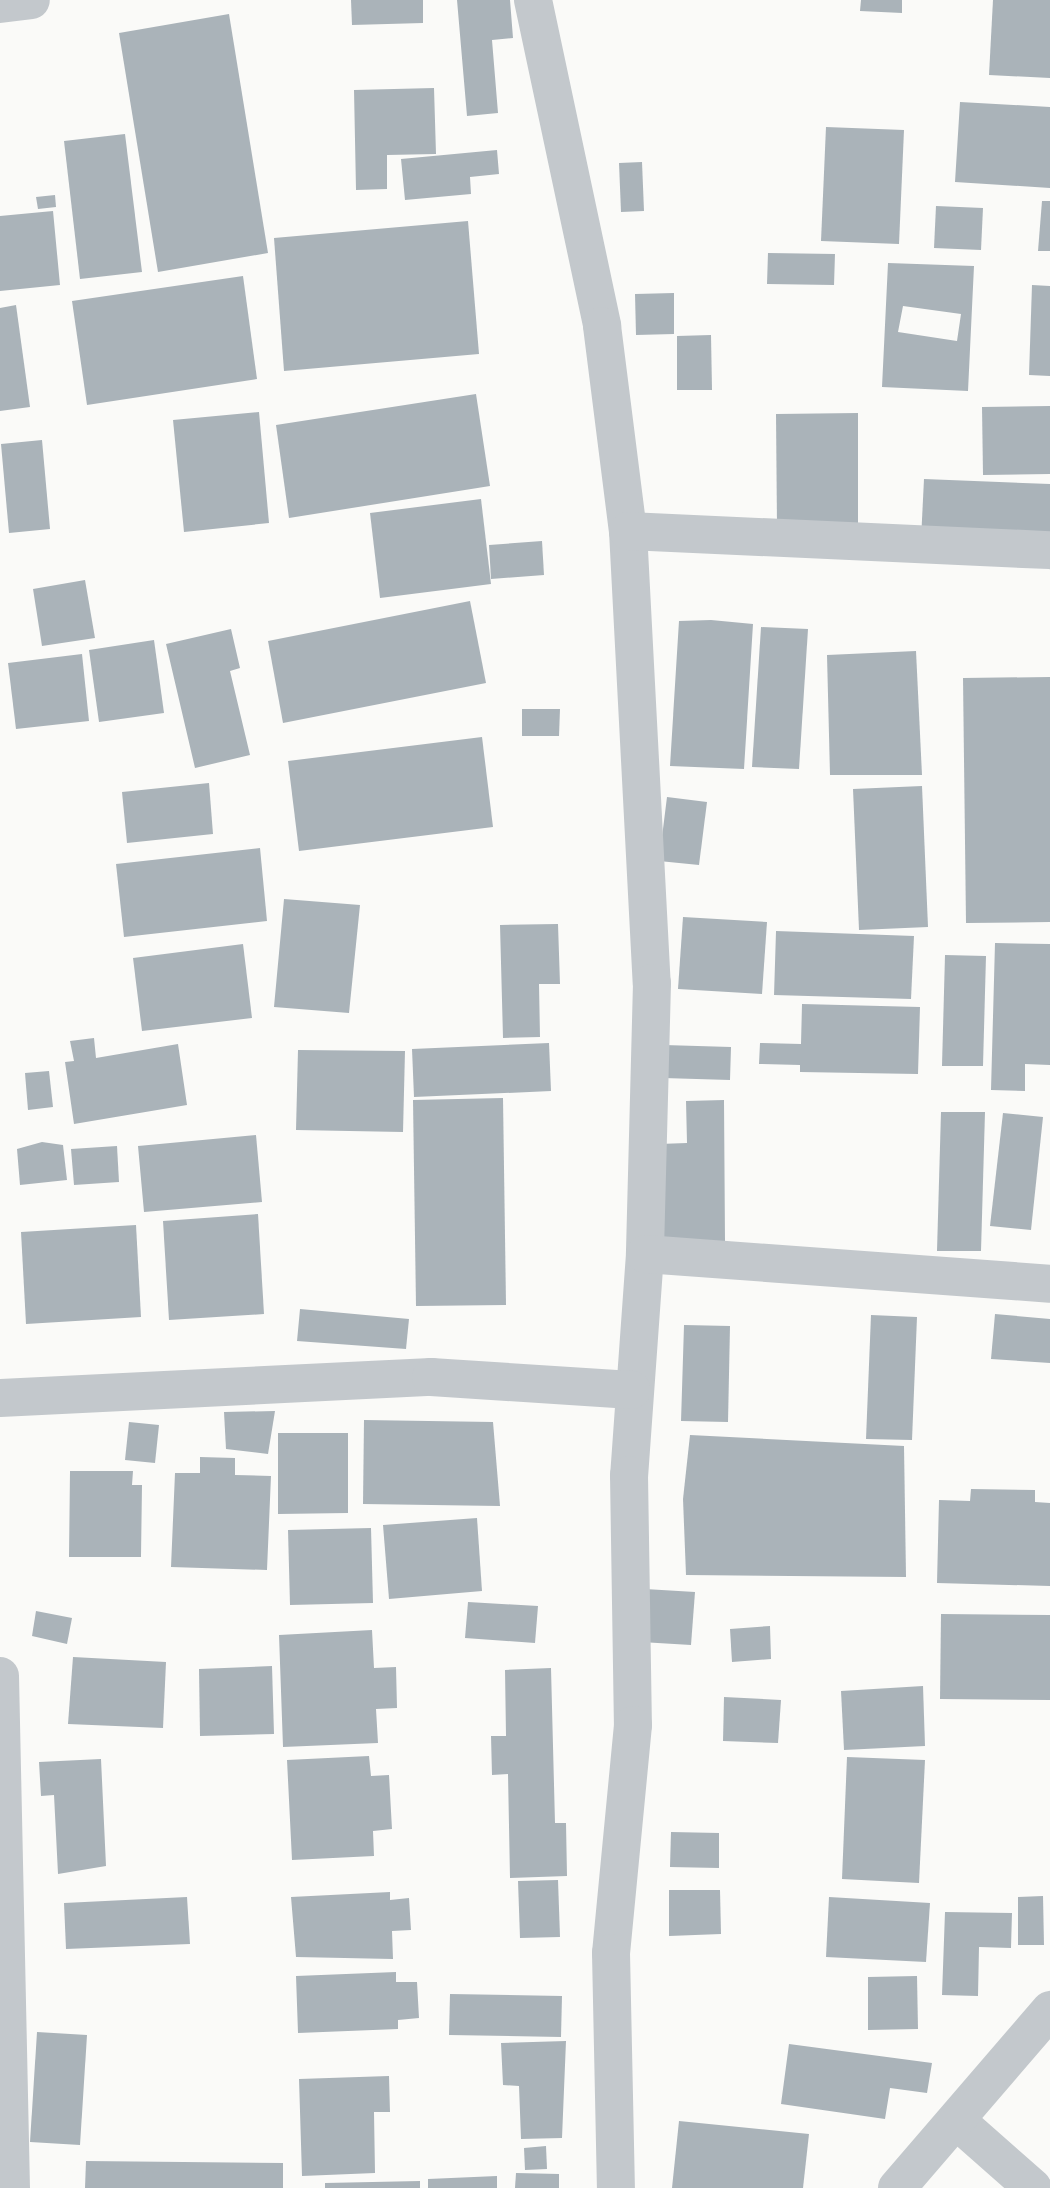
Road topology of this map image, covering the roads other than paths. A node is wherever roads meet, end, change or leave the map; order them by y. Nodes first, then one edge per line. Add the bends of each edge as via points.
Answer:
1 (31, 0) edge
2 (533, 0) edge
3 (0, 4) edge
4 (628, 530) junction
5 (1050, 550) edge
6 (645, 1254) junction
7 (1050, 1284) edge
8 (632, 1390) junction
9 (0, 1398) edge
10 (0, 1676) edge
11 (1050, 2010) edge
12 (957, 2121) junction
13 (11, 2188) edge
14 (616, 2188) edge
15 (897, 2188) edge
16 (1033, 2188) edge

1 - 3 street
2 - 4 street via 602,326
4 - 5 street
4 - 6 street via 652,983
6 - 7 street
6 - 8 street
8 - 9 street via 431,1377
8 - 14 street via 626,1604 633,1725 611,1953
10 - 13 street
11 - 12 street
12 - 15 street
12 - 16 street

